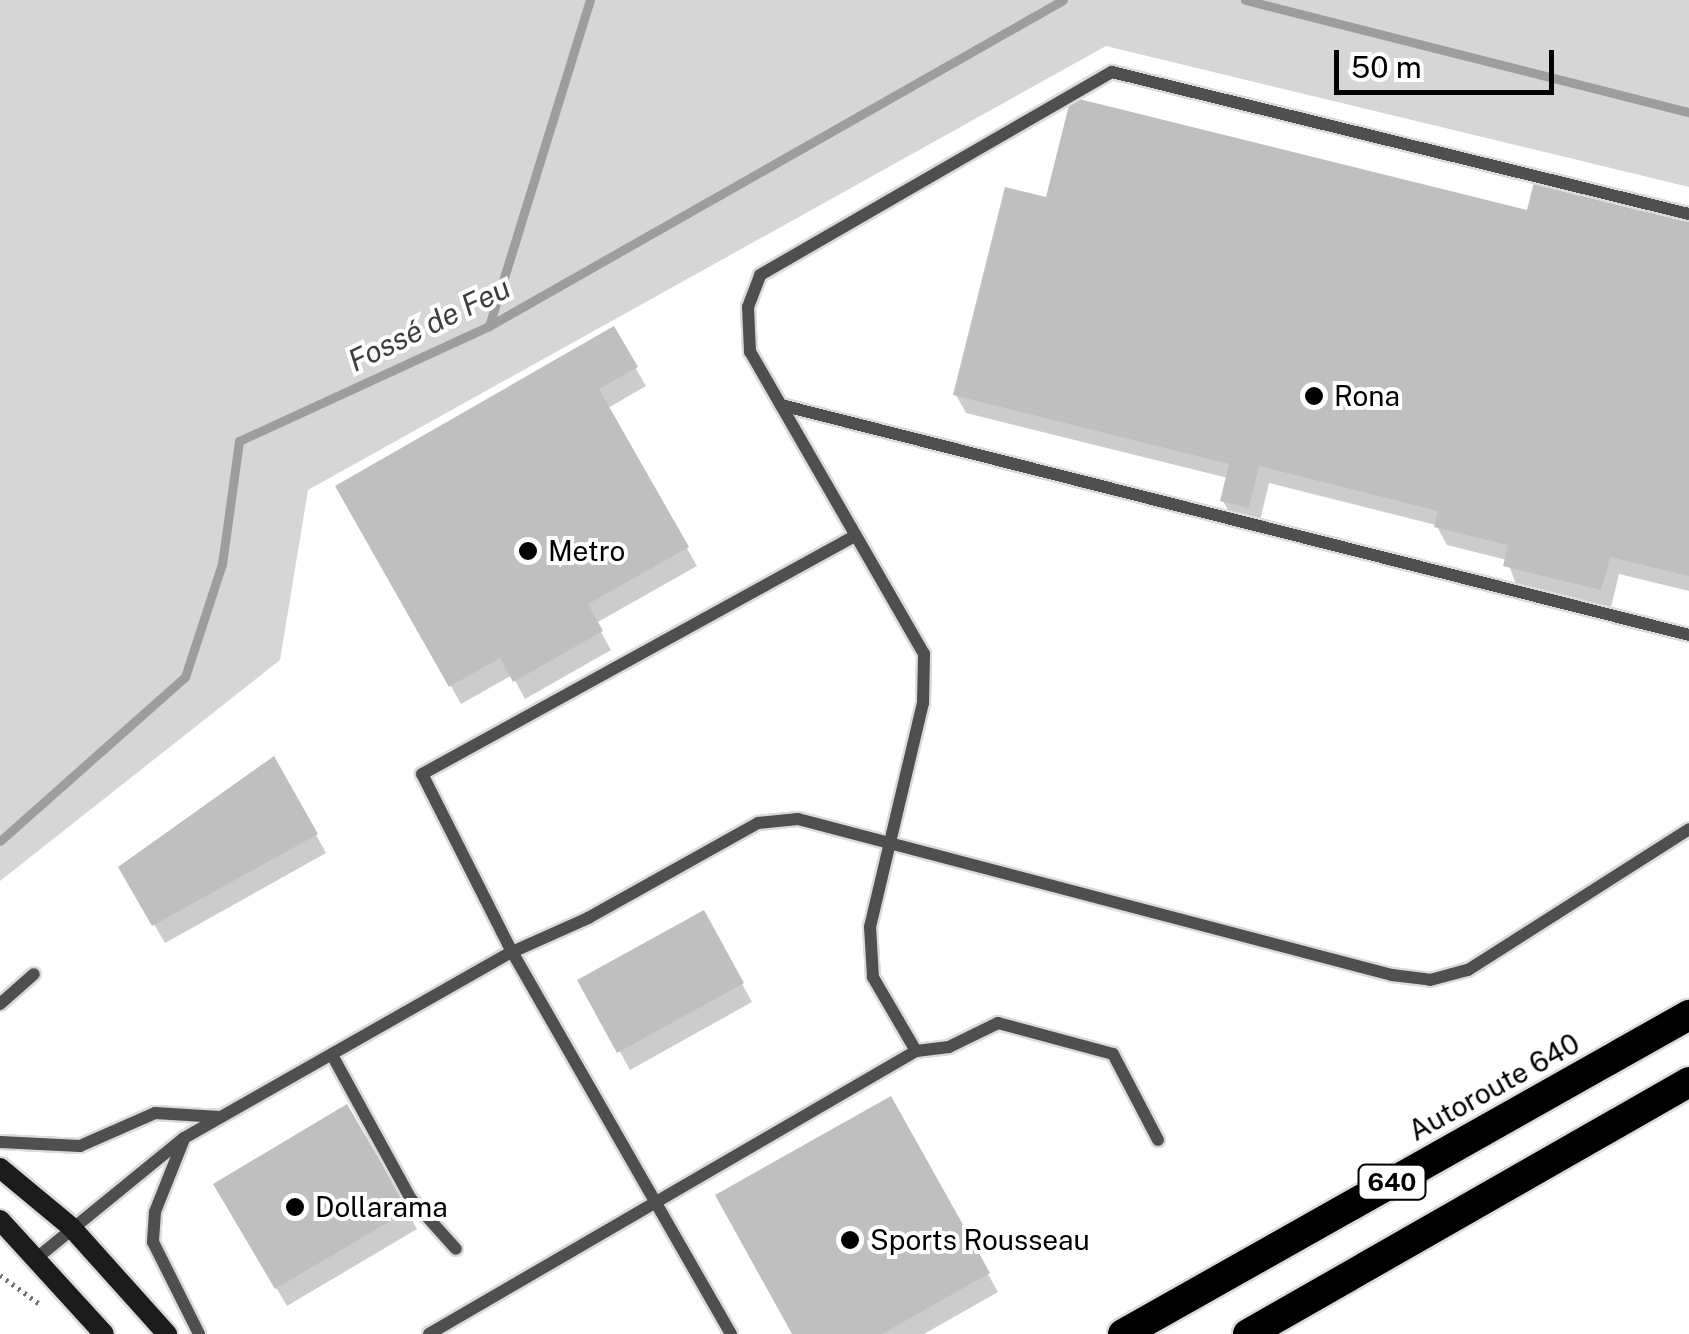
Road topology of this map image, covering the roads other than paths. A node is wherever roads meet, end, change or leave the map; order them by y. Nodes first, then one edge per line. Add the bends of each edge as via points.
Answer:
1 (1689, 214) edge
2 (780, 404) junction
3 (853, 536) junction
4 (1689, 635) edge
5 (1689, 829) edge
6 (890, 846) junction
7 (512, 952) junction
8 (34, 974) dead end
9 (0, 1004) edge
10 (1682, 1017) edge
11 (916, 1051) junction
12 (332, 1055) junction
13 (1689, 1082) edge
14 (222, 1117) junction
15 (184, 1138) junction
16 (1158, 1140) dead end
17 (0, 1142) edge
18 (0, 1168) edge
19 (658, 1205) junction
20 (0, 1220) edge
21 (71, 1227) junction
22 (456, 1249) dead end
23 (38, 1257) junction
24 (104, 1334) edge
25 (166, 1334) edge
26 (199, 1334) edge
27 (429, 1334) edge
28 (730, 1334) edge
29 (1123, 1334) edge
30 (1248, 1334) edge

1 - 2 lane via 1112,72 760,276 748,307 750,352
2 - 3 lane
2 - 4 lane
3 - 6 lane via 924,654 923,703
3 - 7 lane via 422,774
5 - 6 lane via 1468,970 1430,980 1392,976
6 - 7 lane via 798,819 758,823 588,918
6 - 11 lane via 866,954
7 - 12 lane
7 - 19 lane
8 - 9 lane
10 - 29 highway, Autoroute 640 / 640
11 - 16 lane via 948,1046 998,1023 1103,1048 1113,1054
11 - 19 lane
12 - 14 lane
12 - 22 lane via 411,1199
13 - 30 highway, 640
14 - 15 lane
14 - 17 lane via 155,1113 80,1146
15 - 21 lane
15 - 26 lane via 155,1212 153,1242
18 - 21 main road
19 - 27 lane
19 - 28 lane
20 - 23 main road
21 - 23 lane
21 - 25 main road
23 - 24 main road

